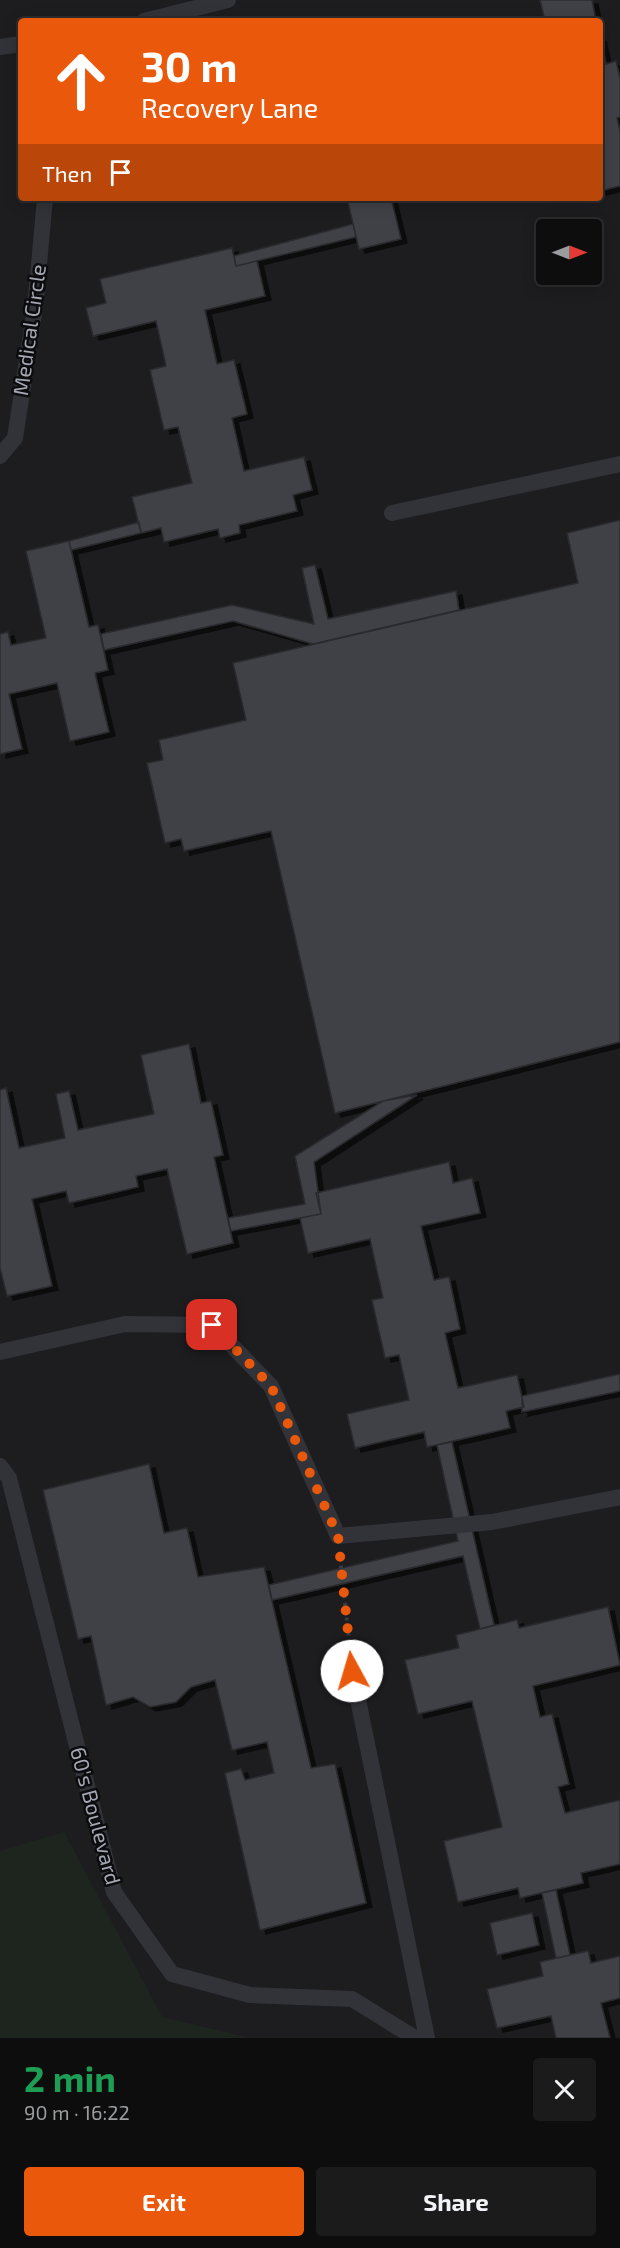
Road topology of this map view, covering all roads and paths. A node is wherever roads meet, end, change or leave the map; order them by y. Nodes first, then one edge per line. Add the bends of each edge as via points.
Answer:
1 (228, 0) edge
2 (156, 18) edge
3 (18, 44) edge
4 (0, 47) edge
5 (45, 201) edge
6 (0, 456) edge
7 (620, 464) edge
8 (392, 513) dead end
9 (0, 1352) edge
10 (0, 1466) edge
11 (620, 1497) edge
12 (338, 1536) junction
13 (352, 1671) joint
14 (415, 2038) edge
15 (427, 2038) edge

1 - 2 lane
3 - 4 lane
5 - 6 lane, Medical Circle via 35,308 15,438
7 - 8 lane
9 - 12 lane via 125,1324 212,1325 271,1386
10 - 14 lane, 60's Boulevard via 9,1478 114,1892 172,1974 250,1995 352,2000
11 - 12 lane via 492,1522
12 - 13 path
13 - 15 lane

